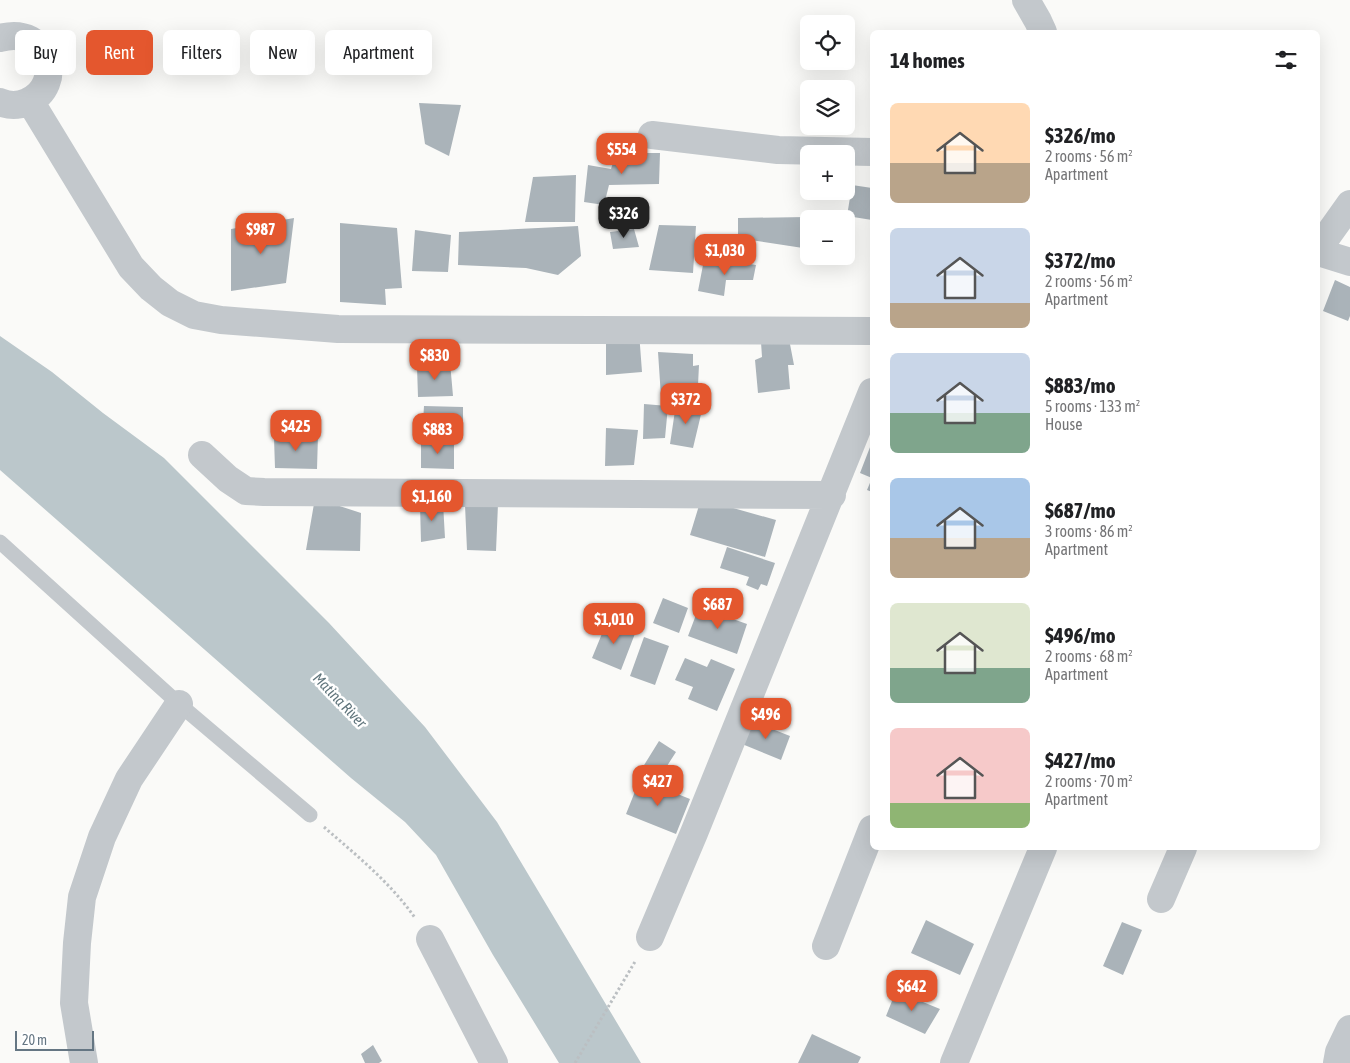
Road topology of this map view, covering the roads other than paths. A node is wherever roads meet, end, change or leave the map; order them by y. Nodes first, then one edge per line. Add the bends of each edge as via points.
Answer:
1 (1026, 0) edge
2 (1042, 30) edge
3 (3, 32) edge
4 (30, 101) junction
5 (0, 102) edge
6 (652, 135) dead end
7 (870, 152) edge
8 (1350, 204) edge
9 (1320, 247) edge
10 (1320, 251) edge
11 (1350, 262) edge
12 (870, 331) edge
13 (870, 397) edge
14 (202, 455) dead end
15 (832, 494) junction
16 (0, 542) edge
17 (179, 704) junction
18 (310, 815) road end
19 (870, 834) edge
20 (1042, 850) edge
21 (1182, 850) edge
22 (1161, 899) dead end
23 (650, 936) dead end
24 (430, 939) road end
25 (826, 946) dead end
26 (1350, 1029) edge
27 (84, 1063) edge
28 (494, 1063) edge
29 (954, 1063) edge
30 (1337, 1063) edge

1 - 2 street
3 - 4 street via 27,38 39,46 47,58 48,78 38,95
4 - 5 street via 12,105
4 - 12 street via 131,267 170,303 194,315 338,330
6 - 7 street via 778,150
8 - 9 street
10 - 11 street
13 - 15 street
14 - 15 street via 246,491
15 - 23 street
16 - 17 lane
17 - 18 lane
17 - 27 street via 129,779 102,837 82,896 74,1003
19 - 25 street
20 - 29 street
21 - 22 street
24 - 28 street
26 - 30 street

